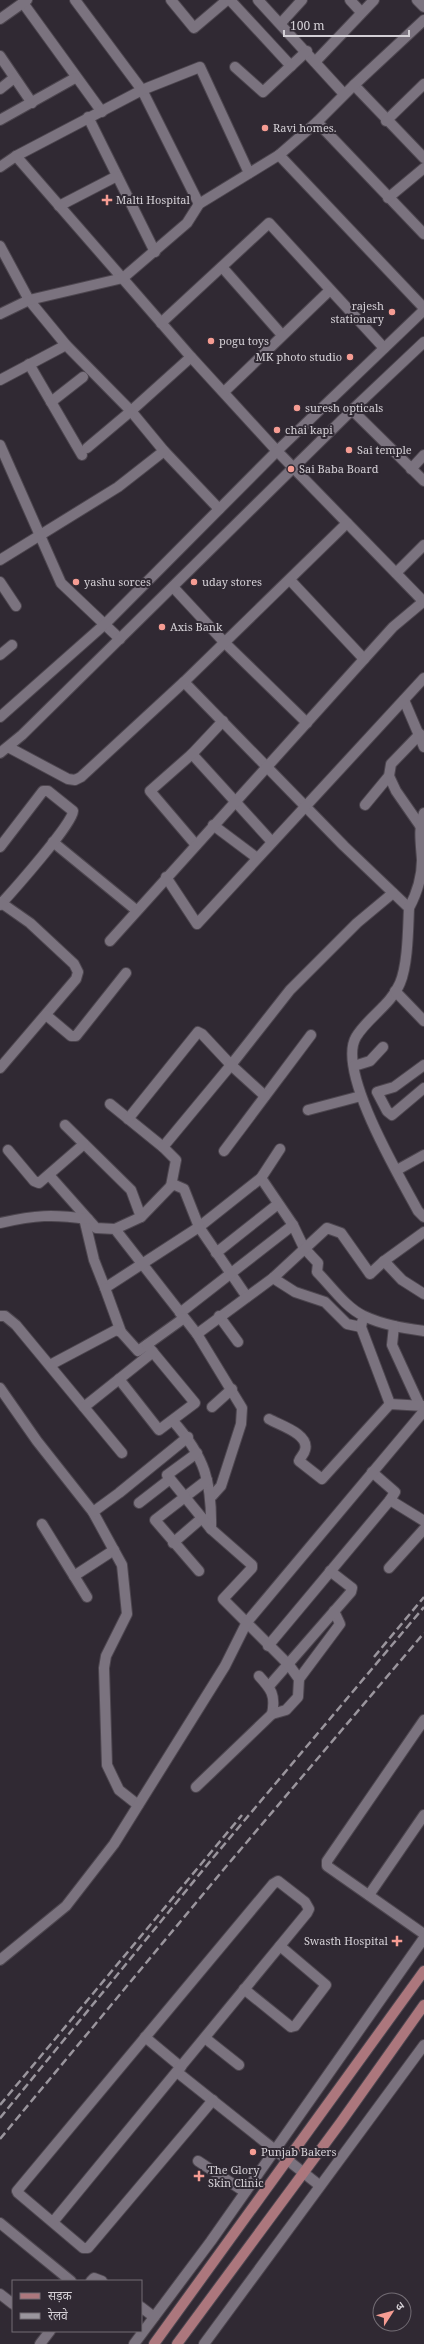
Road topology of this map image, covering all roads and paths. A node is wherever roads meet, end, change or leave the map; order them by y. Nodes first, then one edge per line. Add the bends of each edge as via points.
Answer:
1 (171, 0) edge
2 (229, 0) edge
3 (258, 0) edge
4 (302, 0) edge
5 (350, 0) edge
6 (374, 0) edge
7 (417, 0) edge
8 (78, 1) edge
9 (25, 2) edge
10 (424, 7) edge
11 (361, 12) junction
12 (0, 19) edge
13 (424, 20) edge
14 (281, 23) junction
15 (307, 51) junction
16 (0, 56) edge
17 (316, 62) junction
18 (291, 66) junction
19 (235, 67) dead end
20 (14, 78) junction
21 (75, 78) junction
22 (424, 84) edge
23 (354, 85) junction
24 (0, 89) edge
25 (142, 90) junction
26 (344, 94) junction
27 (32, 103) junction
28 (102, 112) junction
29 (88, 117) junction
30 (0, 120) edge
31 (386, 121) junction
32 (317, 122) junction
33 (279, 155) junction
34 (16, 156) junction
35 (424, 158) edge
36 (0, 167) edge
37 (424, 168) edge
38 (249, 173) junction
39 (117, 176) junction
40 (388, 198) junction
41 (199, 204) junction
42 (59, 206) junction
43 (424, 234) edge
44 (0, 246) edge
45 (155, 252) junction
46 (222, 267) junction
47 (123, 278) junction
48 (329, 290) junction
49 (29, 300) junction
50 (424, 309) edge
51 (0, 314) edge
52 (161, 323) junction
53 (282, 335) junction
54 (424, 342) edge
55 (66, 345) junction
56 (384, 348) junction
57 (191, 357) junction
58 (29, 364) junction
59 (83, 378) dead end
60 (0, 380) edge
61 (224, 392) junction
62 (51, 402) junction
63 (352, 410) junction
64 (132, 411) junction
65 (0, 446) edge
66 (164, 451) junction
67 (277, 451) junction
68 (424, 456) edge
69 (294, 468) junction
70 (411, 469) junction
71 (424, 481) edge
72 (219, 509) junction
73 (347, 523) junction
74 (39, 536) junction
75 (424, 545) edge
76 (0, 560) edge
77 (396, 573) junction
78 (290, 580) junction
79 (0, 582) edge
80 (173, 587) junction
81 (424, 601) edge
82 (16, 606) dead end
83 (105, 624) junction
84 (120, 639) junction
85 (225, 643) junction
86 (12, 645) dead end
87 (0, 655) edge
88 (364, 659) junction
89 (424, 678) edge
90 (184, 682) junction
91 (404, 700) junction
92 (1, 715) edge
93 (223, 721) junction
94 (307, 723) junction
95 (420, 734) junction
96 (424, 747) edge
97 (4, 750) edge
98 (192, 754) junction
99 (268, 766) junction
100 (389, 776) junction
101 (233, 802) junction
102 (365, 805) dead end
103 (306, 807) junction
104 (424, 813) edge
105 (213, 825) junction
106 (421, 834) edge
107 (53, 842) junction
108 (272, 842) junction
109 (196, 845) junction
110 (0, 847) edge
111 (422, 852) edge
112 (257, 858) junction
113 (166, 878) junction
114 (393, 893) junction
115 (1, 904) edge
116 (409, 908) junction
117 (136, 910) junction
118 (110, 941) dead end
119 (126, 973) dead end
120 (394, 991) junction
121 (46, 1015) junction
122 (424, 1021) edge
123 (311, 1035) dead end
124 (384, 1047) dead end
125 (231, 1065) junction
126 (424, 1065) edge
127 (354, 1066) junction
128 (0, 1068) edge
129 (424, 1088) edge
130 (377, 1092) junction
131 (265, 1096) junction
132 (361, 1097) junction
133 (110, 1104) dead end
134 (308, 1110) dead end
135 (128, 1119) junction
136 (65, 1125) dead end
137 (84, 1144) junction
138 (164, 1146) junction
139 (280, 1149) dead end
140 (8, 1150) dead end
141 (224, 1151) dead end
142 (424, 1156) edge
143 (397, 1170) junction
144 (49, 1175) junction
145 (261, 1178) junction
146 (171, 1186) junction
147 (278, 1204) junction
148 (140, 1217) junction
149 (424, 1217) edge
150 (86, 1219) junction
151 (0, 1223) edge
152 (293, 1225) junction
153 (199, 1227) junction
154 (115, 1229) junction
155 (424, 1232) edge
156 (304, 1248) junction
157 (216, 1253) junction
158 (384, 1261) junction
159 (143, 1264) junction
160 (230, 1275) junction
161 (273, 1278) junction
162 (105, 1288) junction
163 (424, 1294) edge
164 (247, 1297) junction
165 (182, 1315) junction
166 (0, 1316) edge
167 (219, 1316) junction
168 (363, 1316) junction
169 (394, 1326) junction
170 (361, 1327) junction
171 (121, 1332) junction
172 (197, 1334) junction
173 (424, 1334) edge
174 (238, 1342) dead end
175 (150, 1349) junction
176 (50, 1365) junction
177 (119, 1379) junction
178 (0, 1388) edge
179 (232, 1389) junction
180 (390, 1404) junction
181 (84, 1407) junction
182 (212, 1407) dead end
183 (423, 1408) edge
184 (269, 1419) dead end
185 (173, 1420) junction
186 (188, 1437) junction
187 (122, 1453) dead end
188 (197, 1453) junction
189 (372, 1472) junction
190 (170, 1479) junction
191 (207, 1480) junction
192 (184, 1496) junction
193 (212, 1496) junction
194 (390, 1500) junction
195 (139, 1503) dead end
196 (93, 1512) junction
197 (202, 1518) junction
198 (424, 1521) edge
199 (42, 1524) dead end
200 (211, 1529) junction
201 (424, 1529) edge
202 (173, 1543) junction
203 (114, 1550) junction
204 (389, 1568) dead end
205 (199, 1571) dead end
206 (330, 1571) junction
207 (74, 1576) junction
208 (87, 1597) dead end
209 (334, 1611) junction
210 (246, 1622) junction
211 (268, 1646) junction
212 (289, 1665) junction
213 (259, 1676) dead end
214 (298, 1679) junction
215 (269, 1686) junction
216 (272, 1714) junction
217 (424, 1720) edge
218 (196, 1787) dead end
219 (138, 1805) junction
220 (424, 1816) edge
221 (369, 1895) junction
222 (424, 1934) edge
223 (424, 1938) edge
224 (280, 1946) junction
225 (0, 1960) edge
226 (424, 1971) edge
227 (244, 1989) junction
228 (424, 2005) edge
229 (145, 2037) junction
230 (205, 2038) junction
231 (424, 2044) edge
232 (239, 2065) dead end
233 (179, 2069) junction
234 (213, 2100) junction
235 (275, 2149) junction
236 (288, 2160) junction
237 (198, 2161) dead end
238 (304, 2173) junction
239 (319, 2185) junction
240 (245, 2192) junction
241 (53, 2222) junction
242 (0, 2224) edge
243 (70, 2280) edge
244 (0, 2294) edge
245 (12, 2303) edge
246 (142, 2308) edge
247 (154, 2317) junction
248 (49, 2332) edge
249 (40, 2344) edge
250 (134, 2344) edge
251 (154, 2344) edge
252 (177, 2344) edge
253 (204, 2344) edge

1 - 2 street via 194,28
2 - 18 street
3 - 14 street
4 - 14 street
5 - 11 street
6 - 11 street
7 - 10 street
8 - 25 street
9 - 12 street
9 - 21 street
11 - 17 street
13 - 23 street
14 - 15 street
15 - 17 street
15 - 18 street
16 - 20 street
17 - 26 street
18 - 19 street via 263,92
20 - 24 street
20 - 27 street
21 - 27 street
21 - 28 street
22 - 31 street
23 - 26 street
23 - 31 street
25 - 28 street
25 - 38 street via 200,67
25 - 41 street
26 - 32 street
27 - 30 street
28 - 29 street
29 - 34 street
29 - 39 street
31 - 35 street
32 - 33 street
32 - 40 street
33 - 38 street
33 - 50 street
34 - 36 street
34 - 42 street
37 - 40 street
38 - 41 street
39 - 42 street
39 - 45 street
40 - 43 street
41 - 45 street via 187,223
42 - 47 street
44 - 49 street
45 - 47 street
46 - 48 street via 269,223
46 - 52 street
46 - 53 street
47 - 49 street
47 - 52 street
48 - 53 street
48 - 56 street
49 - 51 street
49 - 55 street
50 - 56 street
52 - 57 street
53 - 61 street
54 - 63 street
55 - 58 street
55 - 64 street
56 - 67 street
57 - 61 street
57 - 64 street
58 - 60 street
58 - 62 street
59 - 62 street
61 - 67 street
62 - 64 street via 84,452
63 - 69 street
63 - 70 street
64 - 66 street
65 - 74 street
66 - 72 street
66 - 74 street via 118,487
67 - 69 street
67 - 72 street
68 - 70 street
69 - 73 street
69 - 80 street
70 - 71 street
72 - 83 street
73 - 77 street
73 - 78 street
74 - 76 street
74 - 83 street via 61,583
75 - 77 street
77 - 81 street
78 - 85 street
78 - 88 street
79 - 82 street
80 - 84 street
80 - 85 street
81 - 88 street via 393,627
83 - 84 street
83 - 92 street
84 - 97 street
85 - 90 street
85 - 94 street
86 - 87 street
88 - 94 street
89 - 91 street
90 - 93 street
90 - 97 street via 86,774 75,780
91 - 95 street
91 - 103 street
93 - 98 street
93 - 99 street
94 - 99 street
95 - 96 street
95 - 100 street via 391,764
98 - 101 street
98 - 109 street via 150,791
99 - 101 street
99 - 103 street
100 - 102 street
100 - 106 street
101 - 105 street
101 - 108 street
103 - 108 street
103 - 114 street
104 - 106 street
105 - 109 street
105 - 112 street
106 - 111 street
107 - 110 street via 73,813 45,790
107 - 115 street
107 - 117 street
108 - 112 street
109 - 113 street
111 - 116 street via 418,891
112 - 113 street via 196,924
113 - 117 street
114 - 116 street
114 - 125 street via 350,929 290,990
115 - 121 street via 30,923 77,968 76,979
116 - 120 street via 408,937 400,983
117 - 118 street
119 - 121 street via 76,1036 71,1036
120 - 122 street
120 - 127 street via 355,1038
121 - 128 street
123 - 131 street
124 - 127 street via 370,1061
125 - 131 street
125 - 135 street via 198,1032
125 - 138 street
126 - 130 street via 394,1087
127 - 132 street
129 - 130 street via 392,1116
130 - 132 street
131 - 141 street
132 - 134 street
132 - 143 street via 378,1140
133 - 135 street
135 - 138 street
136 - 137 street
137 - 144 street
137 - 148 street via 131,1190
138 - 146 street via 176,1160
139 - 145 street
140 - 144 street via 36,1183
142 - 143 street
143 - 149 street via 418,1211
144 - 150 street
145 - 147 street
145 - 153 street
146 - 148 street
146 - 153 street via 184,1189
147 - 152 street
147 - 157 street
148 - 154 street
150 - 151 street via 36,1215
150 - 154 street via 96,1228
150 - 162 street via 94,1260
152 - 156 street
152 - 160 street
153 - 157 street
153 - 159 street
154 - 159 street
155 - 158 street
156 - 158 street via 327,1228 341,1233 370,1274
156 - 161 street
156 - 168 street via 318,1263 317,1272
157 - 160 street
158 - 163 street via 402,1280
159 - 162 street
159 - 165 street
160 - 164 street
160 - 165 street
161 - 164 street
161 - 170 street via 294,1292 325,1302 347,1324
162 - 171 street
164 - 167 street
165 - 172 street
165 - 175 street
166 - 176 street via 5,1316 16,1325
167 - 172 street
167 - 174 street
168 - 169 street
168 - 170 street
169 - 173 street
169 - 183 street via 392,1345
170 - 180 street
171 - 175 street via 138,1350
171 - 176 street via 116,1330
172 - 179 street
175 - 177 street
175 - 185 street via 195,1403
176 - 181 street
177 - 181 street
177 - 185 street via 159,1430
178 - 196 street via 37,1441
179 - 182 street
179 - 193 street via 242,1408 241,1424 221,1486
180 - 183 street
180 - 184 street via 322,1479 299,1461 305,1446 297,1433
181 - 187 street
183 - 189 street
185 - 186 street
186 - 188 street
186 - 196 street
188 - 190 street via 167,1475
188 - 191 street
189 - 194 street via 395,1492
189 - 210 street
190 - 192 street
190 - 195 street
191 - 192 street
191 - 193 street
192 - 197 street
192 - 202 street via 155,1520
193 - 200 street
194 - 198 street
194 - 206 street
196 - 203 street
197 - 200 street
197 - 202 street
199 - 207 street
200 - 210 street via 252,1565 223,1599
201 - 204 street
202 - 205 street
203 - 207 street
203 - 219 street via 122,1565 127,1614 106,1656 104,1668 107,1765 119,1790
206 - 209 street via 352,1590
206 - 211 street
207 - 208 street
209 - 212 street
209 - 214 street via 340,1624
210 - 211 street
210 - 219 street via 225,1666 160,1774
211 - 212 street
212 - 214 street
212 - 215 street
213 - 215 street
214 - 216 street via 298,1697 286,1710
215 - 216 street via 275,1700
216 - 218 street
217 - 221 street via 327,1861 327,1866
219 - 225 street via 114,1844 66,1906
220 - 221 street
221 - 222 street
223 - 235 street
224 - 227 street
224 - 227 street via 326,1985 295,2026 291,2027
224 - 229 street via 309,1909 305,1902 281,1883 275,1882
226 - 236 main road
227 - 230 street
228 - 238 main road
229 - 233 street
229 - 241 street via 18,2189 18,2193
230 - 232 street
230 - 233 street
231 - 239 street
233 - 234 street
233 - 241 street
234 - 235 street
234 - 241 street via 88,2248 83,2248
235 - 236 street
235 - 240 street
236 - 238 street
236 - 251 main road
237 - 240 street
238 - 239 street
238 - 252 main road
239 - 253 street
240 - 247 street
242 - 243 street
244 - 245 street
246 - 247 street
247 - 250 street
248 - 249 street

